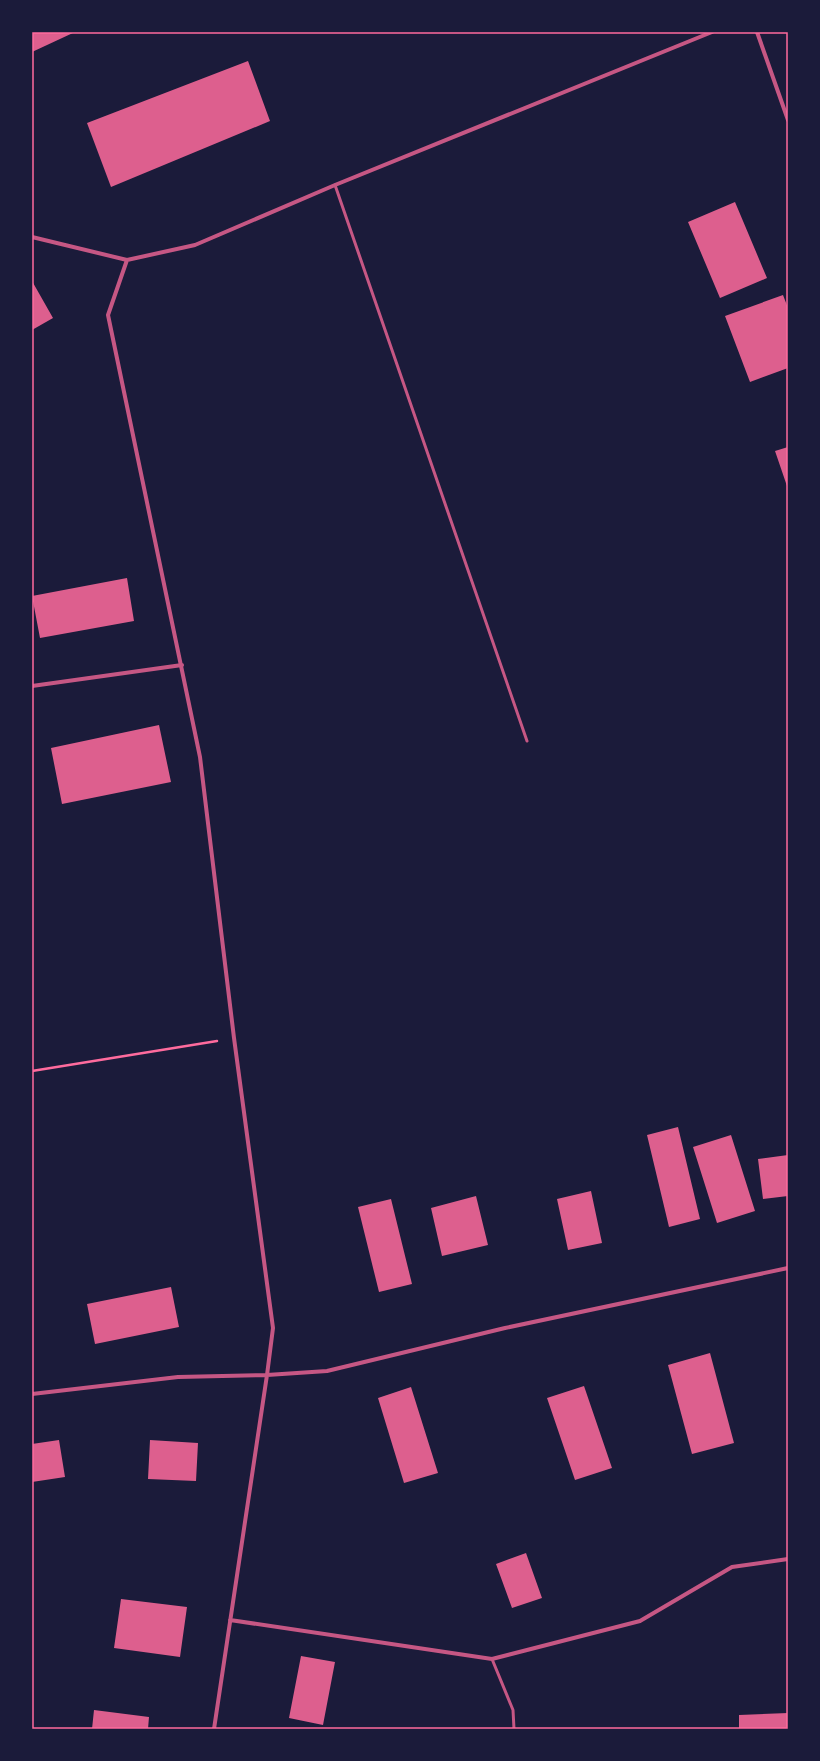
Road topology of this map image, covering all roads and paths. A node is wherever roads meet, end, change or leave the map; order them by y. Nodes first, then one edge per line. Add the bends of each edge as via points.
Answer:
1 (712, 32) edge
2 (756, 32) edge
3 (788, 120) edge
4 (334, 185) junction
5 (32, 237) edge
6 (127, 260) junction
7 (182, 664) junction
8 (32, 686) edge
9 (527, 741) dead end
10 (234, 1038) junction
11 (32, 1071) edge
12 (788, 1268) edge
13 (267, 1375) junction
14 (32, 1394) edge
15 (788, 1559) edge
16 (230, 1620) junction
17 (492, 1659) junction
18 (214, 1729) edge
19 (514, 1729) edge

1 - 4 street
2 - 3 street
4 - 6 street via 195,245
4 - 9 lane
5 - 6 street
6 - 7 street via 108,316
7 - 8 street
7 - 10 street via 200,757
10 - 11 path
10 - 13 street via 273,1328
12 - 13 street via 505,1328 327,1371
13 - 14 street via 178,1377
13 - 16 street
15 - 17 street via 732,1567 640,1621
16 - 17 street
16 - 18 street
17 - 19 lane via 513,1710

